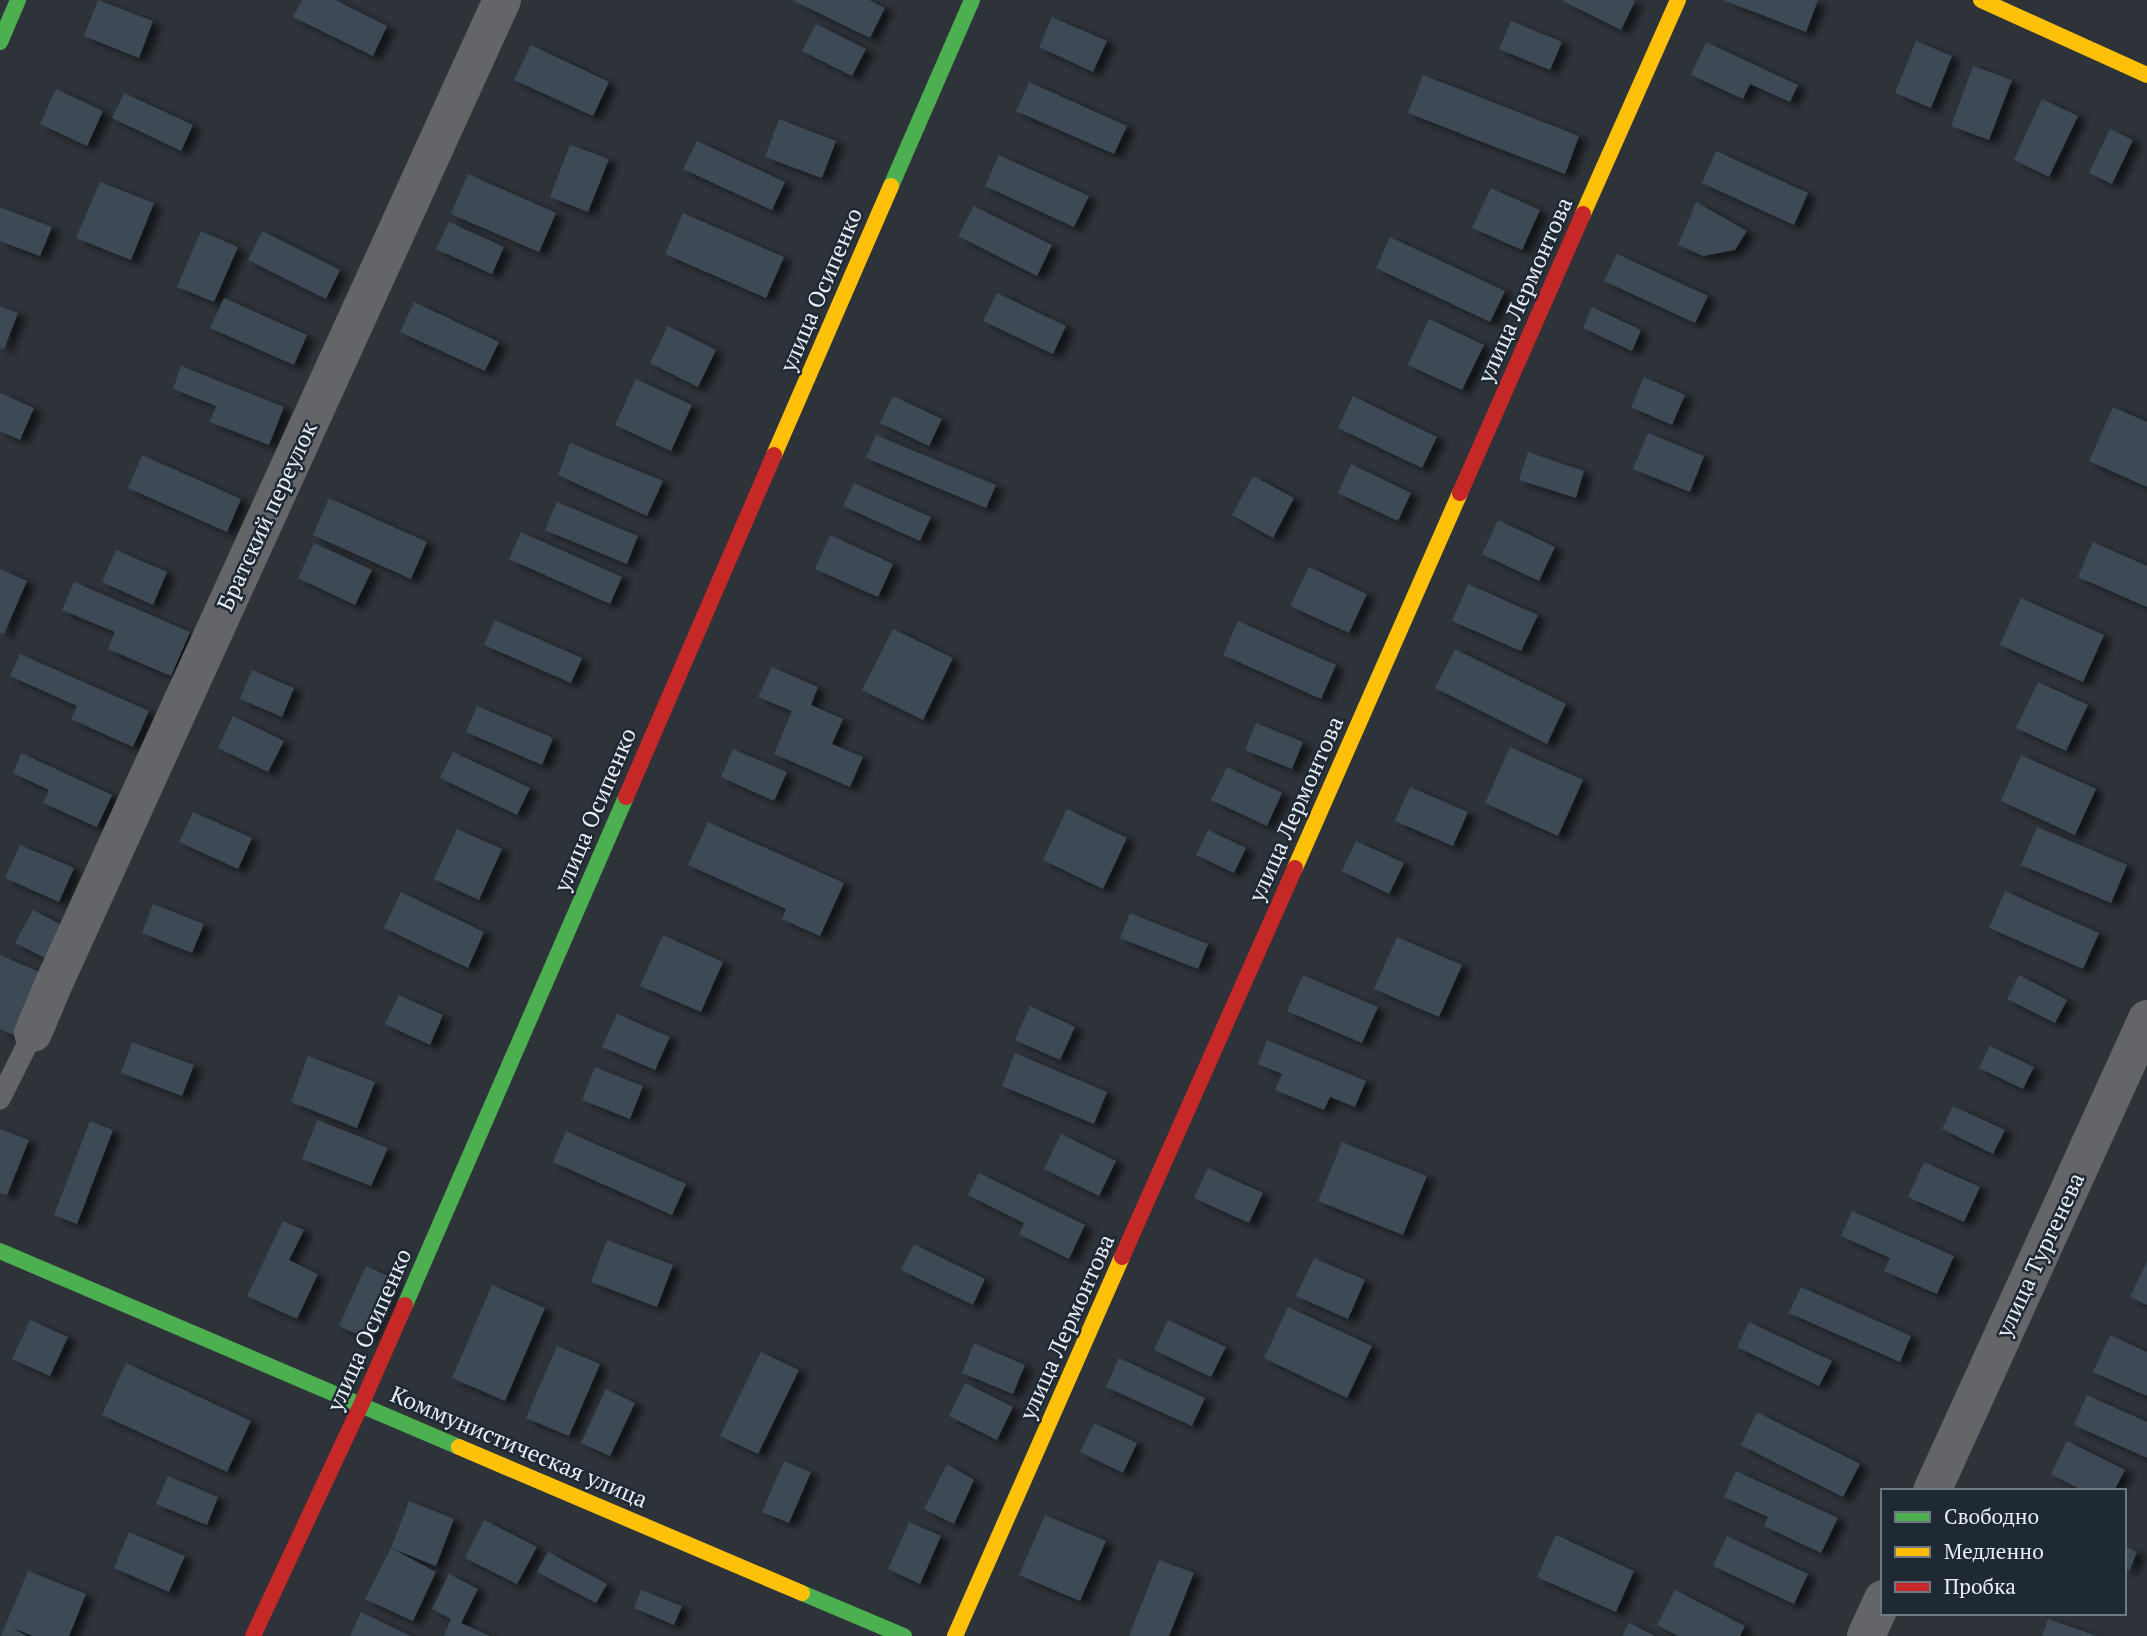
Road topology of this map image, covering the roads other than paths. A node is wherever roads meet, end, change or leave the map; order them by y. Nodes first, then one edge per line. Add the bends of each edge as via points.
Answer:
1 (18, 0) edge
2 (502, 0) edge
3 (972, 0) edge
4 (1678, 0) edge
5 (1981, 0) edge
6 (0, 42) edge
7 (2147, 75) edge
8 (2147, 1019) edge
9 (33, 1033) joint
10 (0, 1099) edge
11 (0, 1251) edge
12 (361, 1405) junction
13 (1933, 1489) edge
14 (1881, 1603) edge
15 (253, 1636) edge
16 (904, 1636) edge
17 (955, 1636) edge
18 (1866, 1636) edge

1 - 6 street
2 - 9 street, Братский переулок
3 - 12 street, улица Осипенко
4 - 17 street, улица Лермонтова
5 - 7 street
8 - 13 street, улица Тургенева
9 - 10 lane
11 - 12 street, Коммунистическая улица
12 - 15 street, улица Осипенко
12 - 16 street, Коммунистическая улица
14 - 18 street

